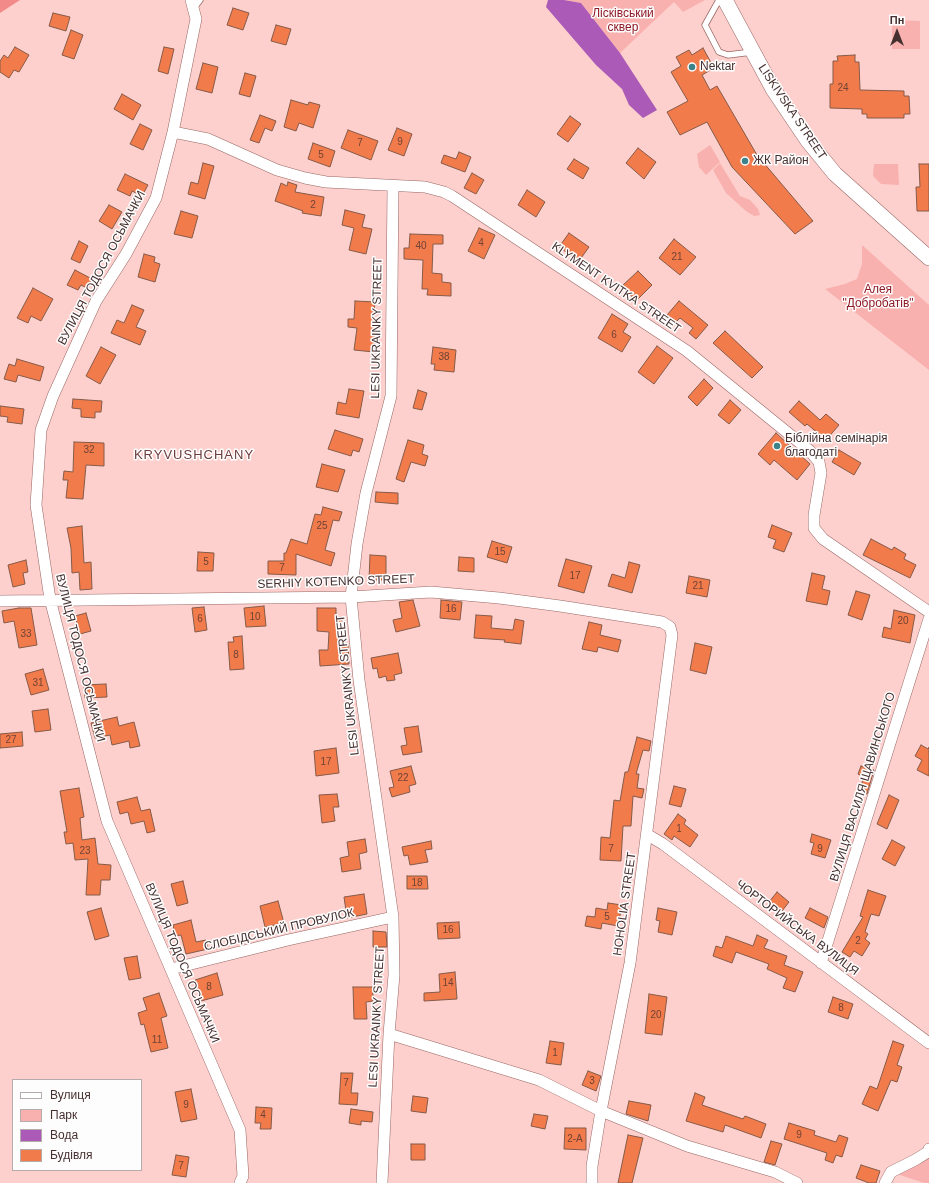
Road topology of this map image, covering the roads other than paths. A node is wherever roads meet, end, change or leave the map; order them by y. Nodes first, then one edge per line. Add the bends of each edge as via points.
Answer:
1 (720, 0) edge
2 (726, 0) edge
3 (195, 3) edge
4 (752, 52) junction
5 (173, 132) junction
6 (393, 186) junction
7 (929, 258) edge
8 (351, 597) junction
9 (50, 599) junction
10 (0, 601) edge
11 (929, 612) edge
12 (929, 619) edge
13 (670, 627) joint
14 (648, 836) junction
15 (393, 917) junction
16 (821, 963) junction
17 (171, 969) junction
18 (389, 1034) junction
19 (929, 1044) edge
20 (601, 1111) junction
21 (929, 1149) edge
22 (240, 1183) edge
23 (382, 1183) edge
24 (592, 1183) edge
25 (798, 1183) edge
26 (885, 1183) edge

1 - 4 lane via 705,25 719,52 728,55
2 - 4 street, LISKIVSKA STREET
3 - 5 street, ВУЛИЦЯ ТОДОСЯ ОСЬМАЧКИ via 196,19
4 - 7 street, LISKIVSKA STREET via 808,141 835,174
5 - 6 street, KLYMENT KVITKA STREET via 208,139 277,170 305,178 326,182
5 - 9 street, ВУЛИЦЯ ТОДОСЯ ОСЬМАЧКИ via 156,198 126,254 96,301 68,359 41,430 36,505
6 - 8 street, LESI UKRAINKY STREET via 391,396 366,493
6 - 11 street, KLYMENT KVITKA STREET via 425,187 452,196 687,351 810,451 819,462 822,473 814,528 823,539
8 - 9 street, SERHIY KOTENKO STREET
8 - 13 street, SERHIY KOTENKO STREET via 431,592 498,598 662,622
8 - 15 street, LESI UKRAINKY STREET via 358,680
9 - 10 street, SERHIY KOTENKO STREET
9 - 17 street, ВУЛИЦЯ ТОДОСЯ ОСЬМАЧКИ via 107,821
12 - 16 street, ВУЛИЦЯ ВАСИЛЯ ЩАВИНСЬКОГО
13 - 14 street, HOHOLIA STREET via 672,635
14 - 16 street, ЧОРТОРИЙСЬКА ВУЛИЦЯ
14 - 20 street, HOHOLIA STREET via 629,973
15 - 17 street, СЛОБІДСЬКИЙ ПРОВУЛОК
15 - 18 street, LESI UKRAINKY STREET via 394,976
16 - 19 street, ЧОРТОРИЙСЬКА ВУЛИЦЯ
17 - 22 street, ВУЛИЦЯ ТОДОСЯ ОСЬМАЧКИ via 240,1130 243,1176
18 - 20 street via 539,1080
18 - 23 street, LESI UKRAINKY STREET
20 - 24 street, HOHOLIA STREET via 592,1166
20 - 25 street via 687,1146 775,1172
21 - 26 street via 915,1160 891,1172

